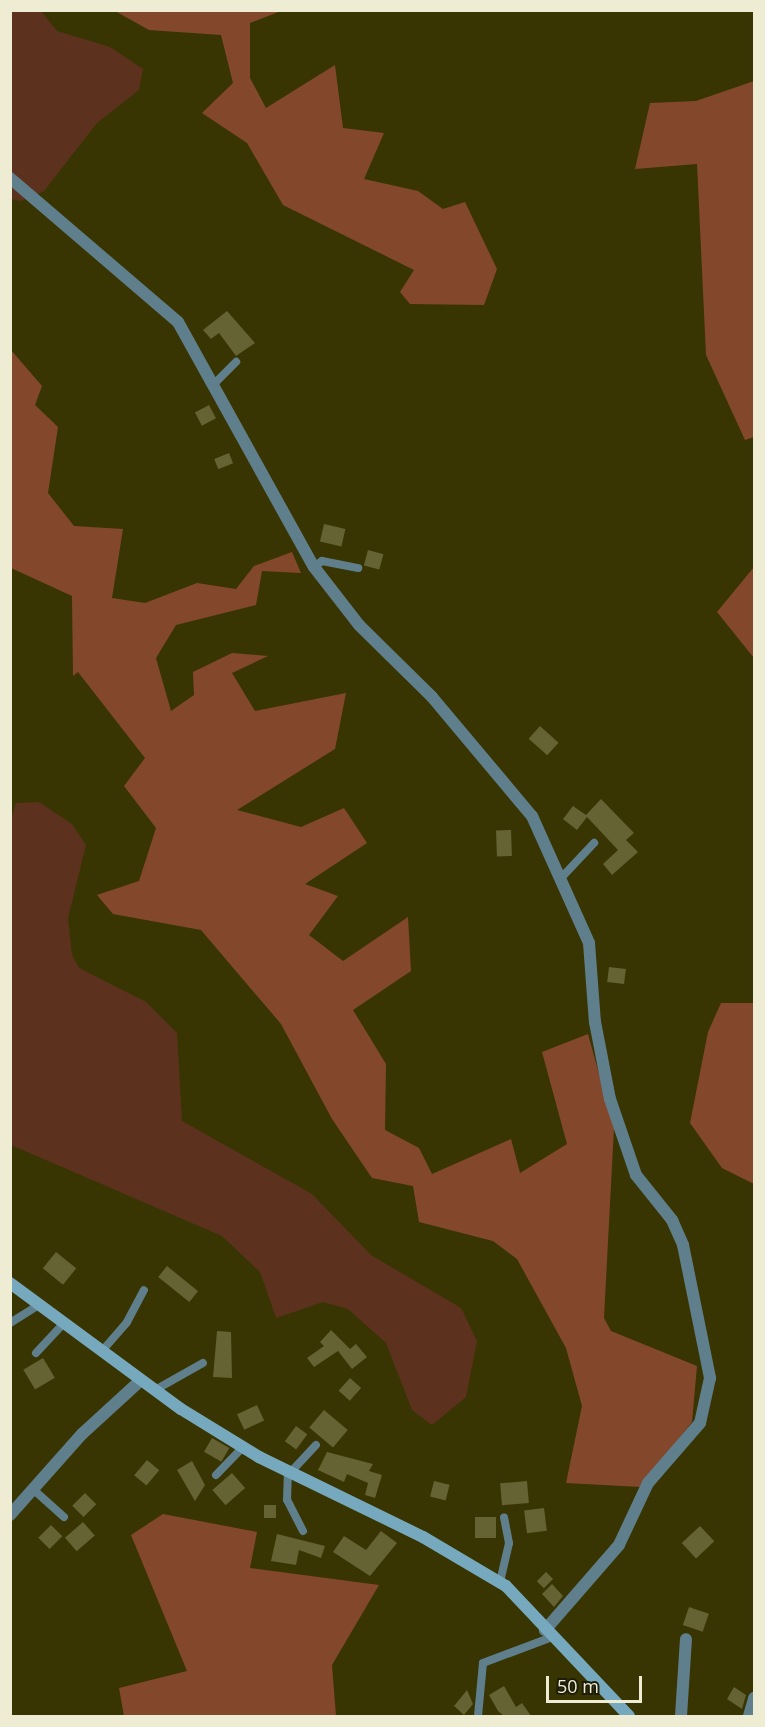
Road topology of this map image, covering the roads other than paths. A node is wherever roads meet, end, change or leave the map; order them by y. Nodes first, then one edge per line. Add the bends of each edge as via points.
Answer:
1 (10, 178) edge
2 (236, 362) dead end
3 (215, 383) junction
4 (314, 567) junction
5 (358, 568) dead end
6 (594, 843) dead end
7 (562, 877) junction
8 (10, 1283) edge
9 (144, 1290) dead end
10 (40, 1304) junction
11 (10, 1323) edge
12 (64, 1323) junction
13 (102, 1351) junction
14 (36, 1353) dead end
15 (203, 1363) dead end
16 (141, 1380) junction
17 (154, 1389) junction
18 (316, 1445) dead end
19 (243, 1447) junction
20 (216, 1475) dead end
21 (288, 1475) junction
22 (35, 1491) junction
23 (10, 1515) edge
24 (64, 1517) dead end
25 (504, 1517) dead end
26 (303, 1531) dead end
27 (500, 1582) junction
28 (548, 1633) junction
29 (686, 1639) dead end
30 (754, 1698) edge
31 (478, 1716) edge
32 (628, 1716) edge
33 (681, 1716) edge
34 (749, 1716) edge

1 - 3 street via 178,322
2 - 3 lane
3 - 4 street
4 - 5 lane via 322,561
4 - 7 street via 359,625 501,776 532,816
6 - 7 lane
7 - 28 street via 590,943 595,1022 610,1099 636,1174 672,1220 682,1245 710,1378 700,1423 648,1483 619,1545
8 - 10 street
9 - 13 lane via 127,1322
10 - 11 lane
10 - 12 street
12 - 13 street
12 - 14 lane
13 - 16 street
15 - 17 lane
16 - 17 street
16 - 22 street via 82,1434
17 - 19 street
18 - 21 lane
19 - 20 lane
19 - 21 street
21 - 26 lane via 287,1500
21 - 27 street via 423,1537
22 - 23 street
22 - 24 lane
25 - 27 lane via 509,1543
27 - 28 street
28 - 31 lane via 483,1663
28 - 32 street
29 - 33 street
30 - 34 street

